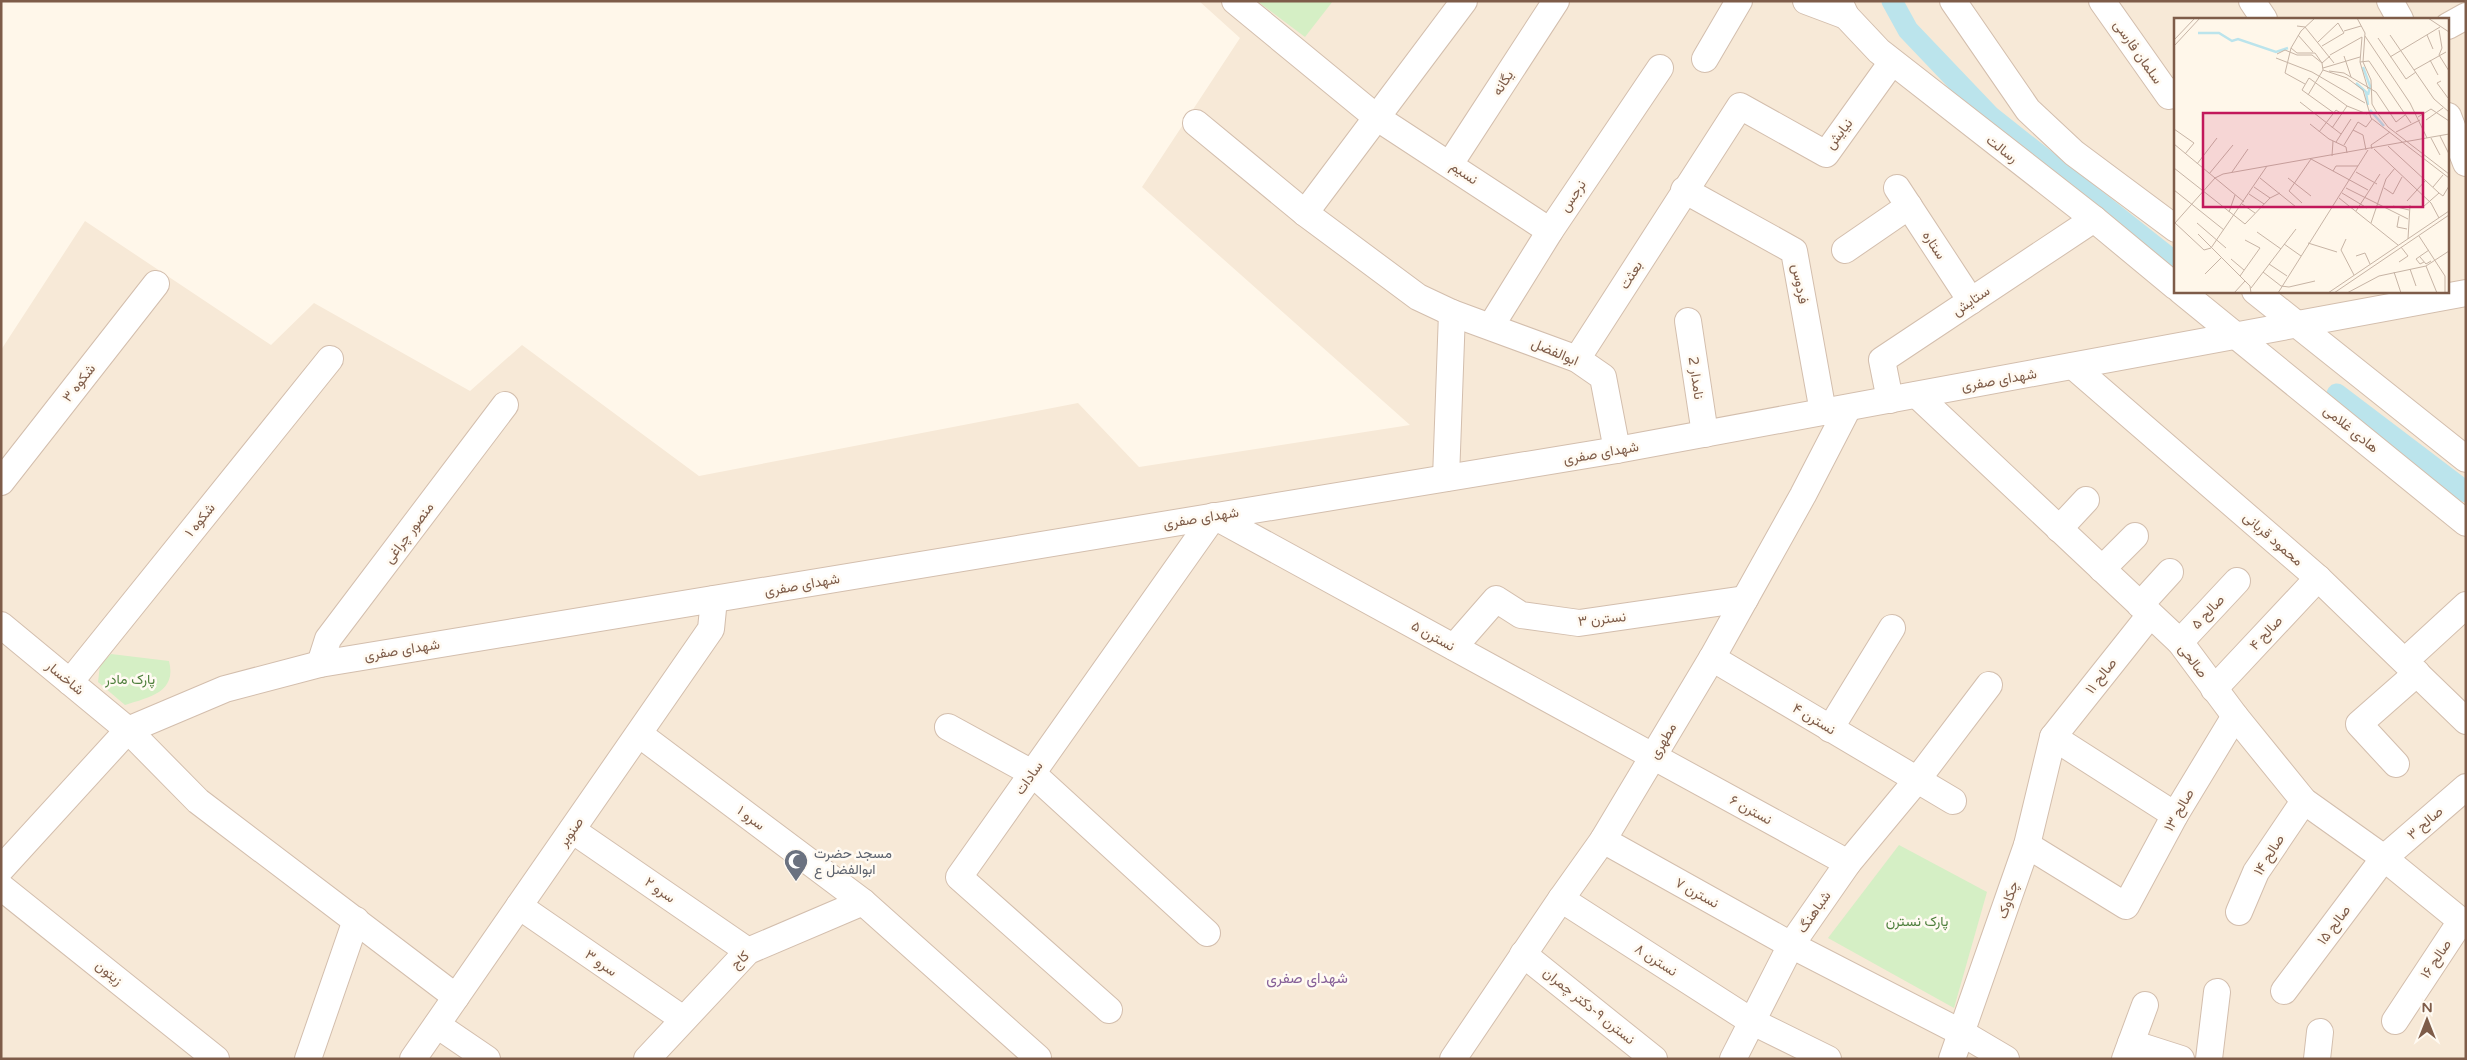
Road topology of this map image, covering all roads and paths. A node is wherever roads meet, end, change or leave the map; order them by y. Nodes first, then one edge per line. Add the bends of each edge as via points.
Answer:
1 (1235, 1) edge
2 (1464, 1) edge
3 (1739, 1) edge
4 (1806, 1) edge
5 (1953, 1) edge
6 (2102, 1) edge
7 (2252, 1) edge
8 (2390, 1) edge
9 (1552, 3) edge
10 (1843, 9) edge
11 (2466, 16) edge
12 (2263, 18) edge
13 (2399, 18) edge
14 (2450, 25) edge
15 (1705, 59) dead end
16 (1892, 62) junction
17 (1660, 68) dead end
18 (2174, 92) edge
19 (1740, 106) joint
20 (1376, 117) junction
21 (2450, 121) edge
22 (1196, 123) dead end
23 (2466, 163) edge
24 (1450, 164) junction
25 (1684, 190) junction
26 (1304, 213) junction
27 (2170, 216) edge
28 (2094, 219) junction
29 (1550, 231) junction
30 (1845, 250) dead end
31 (156, 284) dead end
32 (2174, 285) edge
33 (2182, 292) edge
34 (2256, 292) edge
35 (2466, 293) edge
36 (1971, 301) junction
37 (1452, 313) junction
38 (1688, 321) dead end
39 (2298, 324) junction
40 (1491, 326) junction
41 (2236, 336) junction
42 (330, 359) dead end
43 (1577, 359) junction
44 (2073, 366) junction
45 (1917, 395) junction
46 (1890, 400) junction
47 (505, 405) dead end
48 (1836, 410) junction
49 (1705, 434) junction
50 (1617, 450) junction
51 (2466, 459) edge
52 (1446, 478) junction
53 (1, 482) edge
54 (2086, 500) dead end
55 (1214, 516) junction
56 (2466, 523) edge
57 (2059, 529) junction
58 (2134, 536) dead end
59 (2102, 569) junction
60 (2170, 572) dead end
61 (2318, 578) junction
62 (2237, 581) dead end
63 (714, 599) junction
64 (1745, 599) junction
65 (2466, 605) edge
66 (2145, 610) junction
67 (1, 625) edge
68 (1892, 628) dead end
69 (2180, 642) junction
70 (1454, 647) junction
71 (1712, 658) junction
72 (320, 664) junction
73 (2411, 667) junction
74 (70, 682) junction
75 (1989, 685) dead end
76 (2214, 689) junction
77 (2235, 716) junction
78 (2466, 721) edge
79 (948, 727) dead end
80 (1830, 728) junction
81 (128, 730) junction
82 (639, 734) junction
83 (2053, 737) junction
84 (1653, 757) junction
85 (2396, 764) dead end
86 (1032, 773) junction
87 (1917, 780) junction
88 (2466, 787) edge
89 (1953, 802) dead end
90 (2304, 802) junction
91 (2175, 815) junction
92 (572, 830) junction
93 (1604, 840) junction
94 (2027, 845) junction
95 (2384, 858) junction
96 (1848, 863) junction
97 (1, 869) edge
98 (1, 887) edge
99 (1561, 899) junction
100 (863, 902) junction
101 (519, 906) junction
102 (2239, 912) dead end
103 (2461, 916) edge
104 (356, 920) junction
105 (1206, 933) dead end
106 (1791, 945) junction
107 (748, 951) junction
108 (1523, 954) junction
109 (2284, 991) dead end
110 (2217, 992) dead end
111 (456, 997) junction
112 (2145, 1005) dead end
113 (1109, 1010) dead end
114 (683, 1019) junction
115 (1751, 1021) junction
116 (2395, 1021) dead end
117 (437, 1025) junction
118 (2320, 1032) dead end
119 (1962, 1033) junction
120 (2128, 1051) edge
121 (1038, 1058) dead end
122 (216, 1059) edge
123 (308, 1059) edge
124 (413, 1059) edge
125 (487, 1059) edge
126 (647, 1059) edge
127 (1453, 1059) edge
128 (1654, 1059) edge
129 (1732, 1059) edge
130 (1828, 1059) edge
131 (1952, 1059) edge
132 (2006, 1059) edge
133 (2181, 1059) edge
134 (2209, 1059) edge
135 (2317, 1059) edge

1 - 20 street, نسیم
2 - 20 street
3 - 15 street
4 - 10 street
5 - 27 street via 2028,110 2074,153
6 - 18 street, سلمان فارسی via 2169,96
7 - 12 street
8 - 13 street
9 - 24 street, یگانه
10 - 16 street, رسالت
11 - 14 street
16 - 19 street, نیایش via 1826,154
16 - 28 street, رسالت
17 - 29 street, نرجس
19 - 25 street, بعثت
20 - 24 street, نسیم
20 - 26 street
21 - 23 street
22 - 26 street, ابوالفضل
24 - 29 street, نسیم
25 - 43 street, بعثت
25 - 48 street, فردوس via 1794,251
26 - 37 street, ابوالفضل via 1418,297
28 - 32 street, رسالت
28 - 36 street, ستایش
29 - 40 street, نرجس
30 - 36 street, ستاره via 1903,197
31 - 53 street, شکوه ۳
33 - 41 street
34 - 39 street
35 - 39 street, شهدای صفری
36 - 46 street, ستایش via 1882,360
37 - 40 street, ابوالفضل
37 - 52 street
38 - 49 street, نامدار 2
39 - 41 street, شهدای صفری
39 - 51 street
40 - 43 street, ابوالفضل
41 - 44 street, شهدای صفری
41 - 56 street, هادی غلامی
42 - 74 street, شکوه ۱
43 - 50 street, ابوالفضل via 1603,377
44 - 45 street, شهدای صفری
44 - 61 street, محمود قربانی
45 - 46 street, شهدای صفری
45 - 57 street, صالحی
46 - 48 street, شهدای صفری
47 - 72 street, منصور چراغی via 328,639
48 - 49 street, شهدای صفری
48 - 64 street, مطهری via 1803,495
49 - 50 street, شهدای صفری
50 - 52 street, شهدای صفری
52 - 55 street, شهدای صفری
54 - 57 street
55 - 63 street, شهدای صفری
55 - 70 street, نسترن ۵
55 - 86 street, سادات
57 - 59 street, صالحی
58 - 59 street
59 - 66 street, صالحی
60 - 66 street, صالح ۱۱
61 - 73 street, محمود قربانی
61 - 76 street, صالح ۴
62 - 69 street, صالح ۵
63 - 72 street, شهدای صفری
63 - 82 street, صنوبر via 711,629
64 - 70 street, نسترن ۳ via 1579,623 1521,614 1496,600
64 - 71 street, مطهری
65 - 73 street
66 - 69 street, صالحی
66 - 83 street, صالح ۱۱
67 - 74 street, شاخسار
68 - 80 street
69 - 76 street, صالحی
70 - 84 street, نسترن ۵
71 - 80 street, نسترن ۴
71 - 84 street, مطهری
72 - 81 street, شهدای صفری via 225,689
73 - 78 street, محمود قربانی
73 - 85 street via 2359,724
74 - 81 street, شاخسار
75 - 87 street, شباهنگ
76 - 77 street, صالحی
77 - 90 street, صالحی
77 - 91 street, صالح ۱۳
79 - 86 street
80 - 87 street, نسترن ۴
81 - 97 street, شهدای صفری
81 - 104 street, شاخسار via 198,801
82 - 92 street, صنوبر
82 - 100 street, سرو ۱
83 - 91 street
83 - 94 street, چکاوک
84 - 93 street, مطهری
84 - 96 street, نسترن ۶
86 - 105 street
86 - 113 street, سادات via 959,878
87 - 89 street, نسترن ۴
87 - 96 street, شباهنگ
88 - 95 street, صالح ۳
90 - 95 street, صالحی
90 - 102 street, صالح ۱۴ via 2256,872
91 - 94 street, صالح ۱۳ via 2126,906
92 - 101 street, صنوبر
92 - 107 street, سرو ۲
93 - 99 street, مطهری
93 - 106 street, نسترن ۷
94 - 119 street, چکاوک
95 - 103 street, صالحی
95 - 109 street, صالح ۱۵
96 - 106 street, شباهنگ
98 - 122 street, زیتون
99 - 108 street, مطهری
99 - 115 street, نسترن ۸
100 - 107 street, کاج
100 - 121 street, سرو ۱
101 - 111 street, صنوبر
101 - 114 street, سرو ۳
103 - 116 street, صالح ۱۶
104 - 111 street, شاخسار
104 - 123 street
106 - 115 street, شباهنگ
106 - 119 street, نسترن ۷
107 - 114 street, کاج
108 - 127 street, مطهری
108 - 128 street, نسترن ۹-دکتر چمران
110 - 134 street
111 - 117 street, صنوبر
112 - 120 street
114 - 126 street, کاج
115 - 129 street, شباهنگ
115 - 130 street, نسترن ۸
117 - 124 street, صنوبر
117 - 125 street
118 - 135 street
119 - 131 street, چکاوک
119 - 132 street, نسترن ۷
120 - 133 street

